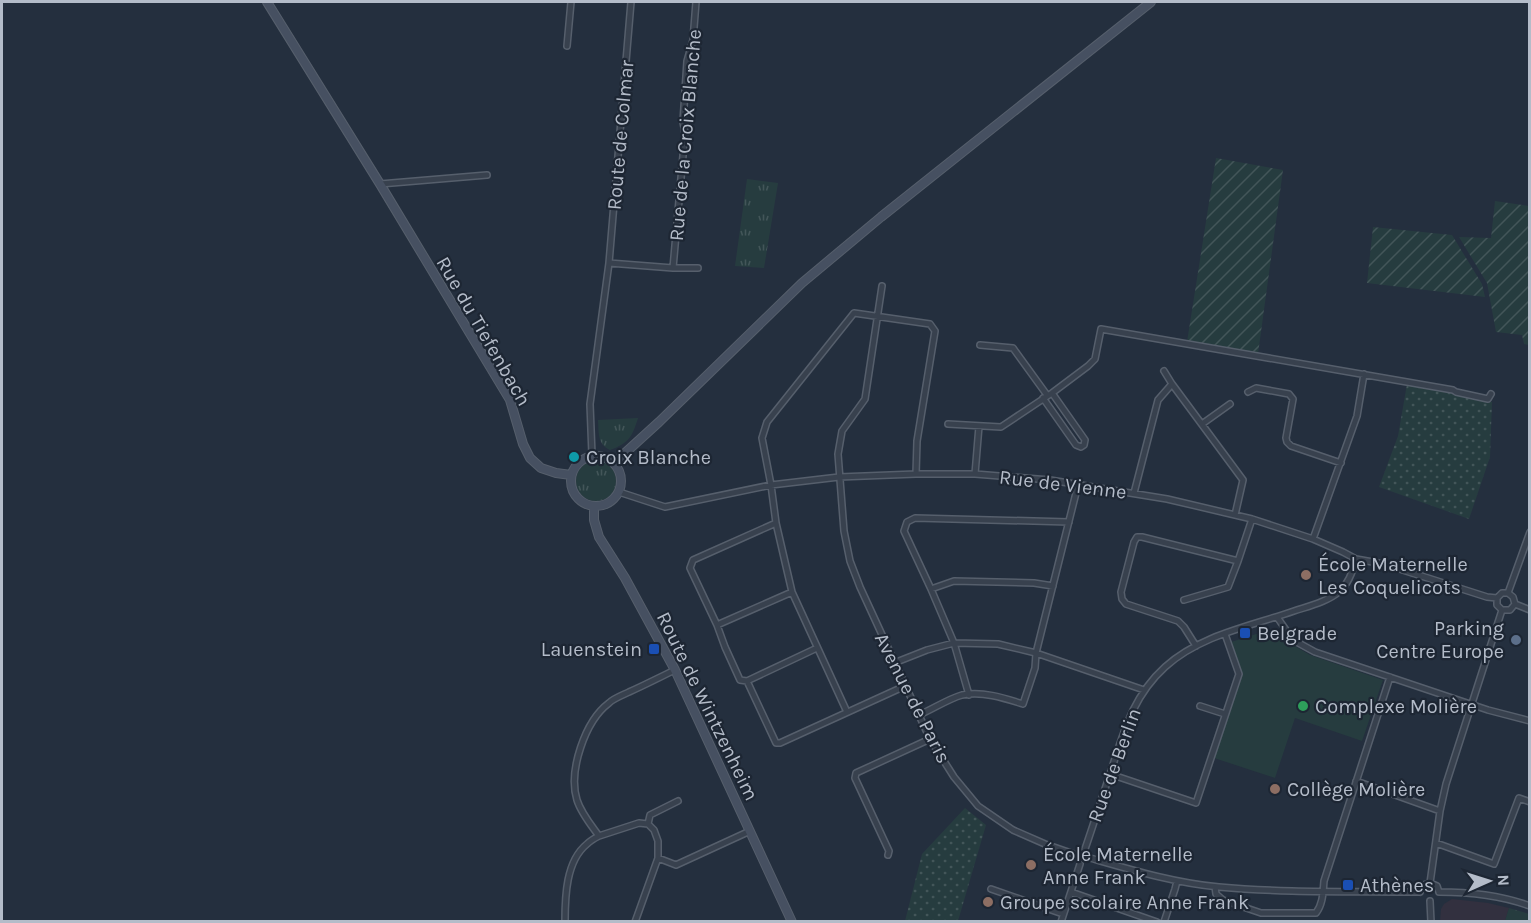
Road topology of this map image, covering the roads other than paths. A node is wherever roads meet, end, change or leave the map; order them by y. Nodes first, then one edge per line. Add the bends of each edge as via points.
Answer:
1 (267, 2) edge
2 (571, 2) edge
3 (631, 2) edge
4 (696, 2) edge
5 (1151, 2) edge
6 (567, 46) dead end
7 (487, 175) dead end
8 (380, 184) junction
9 (609, 266) junction
10 (673, 268) junction
11 (698, 268) dead end
12 (882, 286) dead end
13 (877, 316) junction
14 (980, 345) dead end
15 (1164, 370) dead end
16 (1364, 374) junction
17 (1172, 384) junction
18 (1248, 392) dead end
19 (1491, 393) dead end
20 (1047, 395) junction
21 (1230, 404) dead end
22 (948, 424) dead end
23 (1203, 424) junction
24 (979, 426) junction
25 (592, 455) junction
26 (614, 463) junction
27 (1341, 463) junction
28 (916, 474) junction
29 (975, 474) junction
30 (571, 475) junction
31 (839, 477) junction
32 (771, 485) junction
33 (1078, 485) junction
34 (619, 492) junction
35 (1134, 493) junction
36 (594, 506) junction
37 (1235, 515) junction
38 (1252, 519) junction
39 (1069, 522) junction
40 (776, 523) junction
41 (1530, 532) edge
42 (1313, 539) junction
43 (1356, 559) junction
44 (1238, 561) junction
45 (1053, 586) junction
46 (931, 590) junction
47 (792, 592) junction
48 (1508, 593) junction
49 (1497, 598) junction
50 (1184, 600) dead end
51 (1515, 603) junction
52 (1502, 610) junction
53 (1530, 610) edge
54 (1277, 617) junction
55 (717, 625) junction
56 (1225, 634) junction
57 (954, 643) junction
58 (1196, 646) junction
59 (817, 648) junction
60 (1036, 653) junction
61 (894, 663) junction
62 (675, 670) junction
63 (1390, 677) junction
64 (747, 681) junction
65 (905, 686) junction
66 (1144, 690) junction
67 (969, 695) junction
68 (1471, 704) junction
69 (1200, 705) dead end
70 (847, 712) junction
71 (1225, 714) junction
72 (919, 715) junction
73 (1530, 721) edge
74 (930, 739) junction
75 (1110, 774) junction
76 (1356, 782) junction
77 (678, 801) dead end
78 (1530, 802) edge
79 (1440, 811) junction
80 (648, 824) junction
81 (750, 831) junction
82 (599, 836) junction
83 (1436, 843) junction
84 (1085, 849) junction
85 (1074, 854) junction
86 (888, 855) dead end
87 (658, 858) junction
88 (1089, 858) junction
89 (1080, 864) junction
90 (1177, 881) junction
91 (1430, 883) junction
92 (1215, 887) junction
93 (991, 889) dead end
94 (1323, 890) junction
95 (1071, 892) junction
96 (1420, 892) junction
97 (1439, 892) junction
98 (1430, 901) junction
99 (1530, 906) edge
100 (1297, 913) junction
101 (1063, 914) junction
102 (565, 921) edge
103 (635, 921) edge
104 (792, 921) edge
105 (1060, 921) edge
106 (1157, 921) edge
107 (1164, 921) edge
108 (1297, 921) edge
109 (1431, 921) edge

1 - 8 main road, Rue du Tiefenbach
2 - 6 street
3 - 9 street, Route de Colmar
4 - 10 street, Rue de la Croix Blanche via 687,61
5 - 26 main road via 802,283
7 - 8 street
8 - 30 main road, Rue du Tiefenbach via 510,400 530,458 541,468
9 - 10 street, Rue de la Croix Blanche
9 - 25 street via 590,404
10 - 11 street, Rue de la Croix Blanche
12 - 13 street, Avenue de Paris
13 - 28 street via 930,324 935,331 917,441
13 - 31 street, Avenue de Paris via 865,399 842,431
13 - 32 street via 854,313 767,422 762,438
14 - 20 street via 1012,348
15 - 17 street
16 - 19 street via 1488,399
16 - 20 street via 1101,329 1095,359
16 - 27 street via 1357,416
17 - 23 street
17 - 35 street via 1158,400
18 - 27 street via 1256,388 1289,394 1293,399 1287,442
20 - 20 street via 1076,446 1084,445 1085,440
20 - 24 street via 1001,427
21 - 23 street
22 - 24 street
23 - 37 street via 1243,480
24 - 29 street
25 - 26 main road
25 - 30 main road via 576,464
26 - 34 main road via 620,472
27 - 42 street
28 - 29 street, Rue de Vienne
28 - 31 street, Rue de Vienne
29 - 33 street, Rue de Vienne
30 - 36 main road via 574,495
31 - 32 street, Rue de Vienne
31 - 61 street, Avenue de Paris via 850,561
32 - 34 street, Rue de Vienne via 665,507
32 - 40 street
33 - 35 street, Rue de Vienne
33 - 39 street
34 - 36 main road via 612,500
35 - 37 street, Rue de Vienne
36 - 62 main road, Route de Wintzenheim via 599,537
37 - 38 street, Rue de Vienne
38 - 42 street, Rue de Vienne
38 - 44 street
39 - 45 street
39 - 46 street via 915,518 907,522 904,531
40 - 47 street
40 - 55 street via 693,560 690,568
41 - 48 street
42 - 43 street, Rue de Vienne
43 - 49 street, Rue de Vienne
43 - 54 street, Rue de Berlin via 1339,591 1321,602
44 - 50 street via 1228,587
44 - 58 street via 1142,537 1134,542 1122,599 1126,604 1178,621
45 - 46 street via 954,581
45 - 60 street
46 - 57 street
47 - 55 street
47 - 59 street
48 - 49 street
48 - 51 street
49 - 52 street
51 - 52 street via 1510,610
51 - 53 street
52 - 68 street
54 - 56 street, Rue de Berlin
54 - 63 street via 1293,640 1315,652
55 - 64 street via 740,680
56 - 58 street, Rue de Berlin
56 - 71 street via 1239,674
57 - 60 street via 998,644
57 - 61 street
57 - 67 street
58 - 66 street, Rue de Berlin via 1166,667
59 - 64 street
59 - 70 street
60 - 66 street
60 - 67 street via 1023,704 995,695
61 - 65 street, Avenue de Paris
62 - 81 main road, Route de Wintzenheim
62 - 82 street via 610,702 593,719 582,743 575,784 577,800
63 - 68 street
63 - 76 street
64 - 70 street via 776,743
65 - 70 street
65 - 72 street, Avenue de Paris
66 - 75 street, Rue de Berlin via 1131,712
67 - 72 street
68 - 73 street
68 - 79 street
69 - 71 street
71 - 75 street via 1196,803
72 - 74 street, Avenue de Paris
74 - 85 street, Avenue de Paris via 978,806 1013,830
74 - 86 street via 856,773
75 - 84 street, Rue de Berlin
76 - 79 street
76 - 94 street
77 - 80 street via 650,815
78 - 83 street via 1519,798 1494,864
79 - 83 street
80 - 82 street via 639,823
80 - 87 street via 658,841
81 - 87 street via 676,865
81 - 104 main road, Route de Wintzenheim
82 - 102 street via 586,844 572,865
83 - 91 street
84 - 85 street
84 - 88 street
85 - 89 street
87 - 103 street
88 - 89 street
88 - 90 street
89 - 95 street
90 - 92 street
90 - 107 street
91 - 96 street via 1423,885
91 - 97 street
92 - 94 street
92 - 100 street via 1223,900 1254,911
93 - 101 street
94 - 96 street
94 - 100 street via 1316,913
95 - 101 street
95 - 106 street
96 - 98 street
97 - 98 street
97 - 99 street via 1480,894
98 - 109 street
100 - 108 street
101 - 105 street

